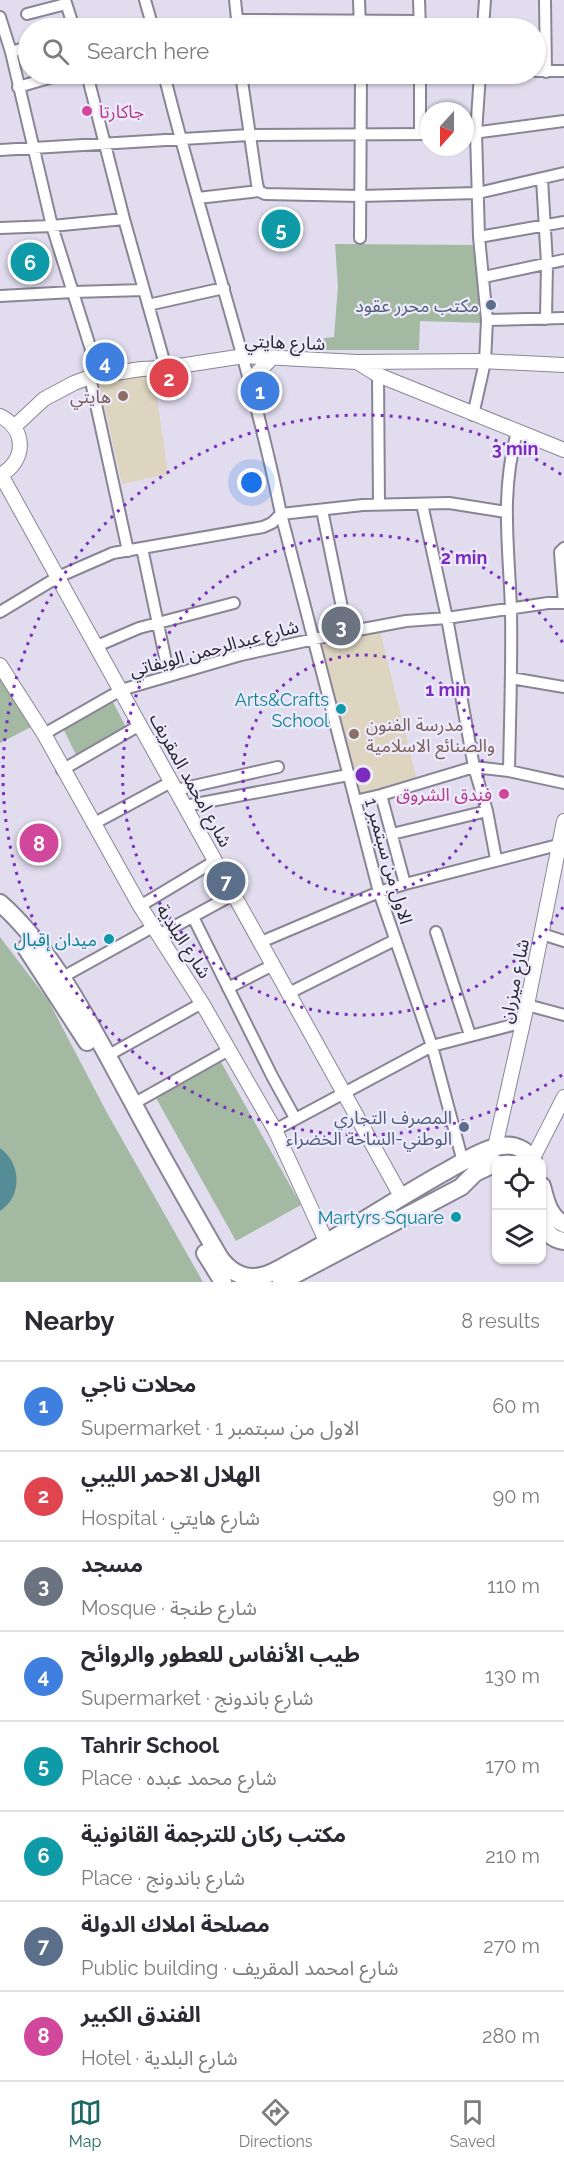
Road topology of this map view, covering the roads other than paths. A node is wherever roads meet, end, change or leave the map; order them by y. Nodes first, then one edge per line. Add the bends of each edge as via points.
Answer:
1 (146, 0) edge
2 (235, 0) edge
3 (359, 0) edge
4 (419, 0) edge
5 (485, 0) edge
6 (545, 0) edge
7 (65, 2) edge
8 (27, 14) dead end
9 (71, 18) edge
10 (150, 18) edge
11 (237, 18) edge
12 (360, 18) edge
13 (420, 18) edge
14 (484, 18) edge
15 (544, 18) edge
16 (1, 24) edge
17 (18, 50) edge
18 (11, 52) junction
19 (564, 71) edge
20 (546, 72) edge
21 (28, 84) edge
22 (90, 84) edge
23 (166, 84) edge
24 (242, 84) edge
25 (361, 84) edge
26 (421, 84) edge
27 (478, 84) edge
28 (18, 87) junction
29 (422, 102) edge
30 (474, 114) edge
31 (564, 121) edge
32 (361, 134) junction
33 (420, 134) edge
34 (474, 134) edge
35 (249, 135) junction
36 (180, 139) junction
37 (105, 144) junction
38 (34, 147) junction
39 (0, 150) edge
40 (474, 156) edge
41 (564, 173) edge
42 (542, 179) junction
43 (259, 191) junction
44 (478, 193) junction
45 (360, 196) junction
46 (198, 198) junction
47 (124, 219) junction
48 (564, 222) edge
49 (52, 226) junction
50 (545, 226) junction
51 (0, 228) edge
52 (479, 237) junction
53 (360, 238) dead end
54 (564, 260) edge
55 (548, 263) junction
56 (484, 277) junction
57 (224, 288) junction
58 (144, 290) junction
59 (73, 291) junction
60 (0, 296) edge
61 (148, 305) junction
62 (564, 318) edge
63 (546, 319) junction
64 (487, 320) junction
65 (244, 356) junction
66 (272, 358) junction
67 (357, 362) junction
68 (485, 362) junction
69 (564, 365) edge
70 (166, 368) junction
71 (378, 375) junction
72 (94, 376) junction
73 (250, 381) junction
74 (473, 415) junction
75 (0, 416) edge
76 (14, 426) junction
77 (517, 432) junction
78 (564, 450) edge
79 (1, 475) edge
80 (379, 504) junction
81 (422, 504) junction
82 (322, 510) junction
83 (506, 512) junction
84 (281, 514) junction
85 (142, 548) junction
86 (564, 548) edge
87 (128, 551) junction
88 (58, 577) junction
89 (234, 603) dead end
90 (564, 603) edge
91 (510, 609) junction
92 (0, 612) edge
93 (447, 618) junction
94 (157, 622) junction
95 (347, 632) junction
96 (313, 639) junction
97 (97, 646) junction
98 (0, 665) edge
99 (169, 676) junction
100 (511, 678) junction
101 (564, 687) edge
102 (121, 690) junction
103 (140, 725) junction
104 (44, 734) junction
105 (278, 767) dead end
106 (474, 767) junction
107 (62, 770) junction
108 (508, 771) junction
109 (348, 775) junction
110 (564, 783) edge
111 (174, 786) junction
112 (381, 795) junction
113 (355, 801) junction
114 (185, 806) junction
115 (487, 811) junction
116 (564, 821) edge
117 (93, 824) junction
118 (392, 834) junction
119 (558, 845) junction
120 (496, 859) junction
121 (215, 861) junction
122 (559, 875) edge
123 (405, 884) junction
124 (379, 892) junction
125 (234, 894) junction
126 (0, 903) edge
127 (140, 906) junction
128 (194, 917) junction
129 (0, 918) edge
130 (156, 931) junction
131 (436, 932) dead end
132 (542, 934) junction
133 (395, 940) junction
134 (564, 941) edge
135 (261, 942) junction
136 (273, 965) junction
137 (61, 978) junction
138 (228, 988) junction
139 (289, 993) junction
140 (202, 1003) junction
141 (527, 1005) junction
142 (564, 1015) edge
143 (524, 1022) junction
144 (470, 1035) junction
145 (432, 1046) junction
146 (229, 1050) junction
147 (107, 1056) junction
148 (344, 1093) junction
149 (564, 1097) edge
150 (133, 1104) junction
151 (295, 1118) junction
152 (275, 1130) junction
153 (496, 1155) edge
154 (529, 1156) edge
155 (535, 1156) edge
156 (463, 1162) junction
157 (401, 1196) junction
158 (546, 1199) edge
159 (564, 1224) edge
160 (546, 1230) edge
161 (564, 1240) edge
162 (327, 1243) junction
163 (224, 1282) edge
164 (280, 1282) edge

1 - 10 street
2 - 11 street
3 - 12 street
4 - 13 street
5 - 14 street
6 - 15 street
7 - 8 street
7 - 9 street
16 - 18 street
17 - 18 street
18 - 28 street
19 - 20 street
21 - 28 street
22 - 37 street
23 - 36 street, الاول من سبتمبر 1
24 - 35 street
25 - 32 street
26 - 29 street
27 - 30 street
28 - 38 street
31 - 34 street
32 - 33 street
32 - 35 street
32 - 45 street
35 - 36 street
35 - 43 street
36 - 37 street
36 - 46 street, الاول من سبتمبر 1
37 - 38 street
37 - 47 street
38 - 39 street
38 - 49 street
40 - 44 street
41 - 42 street
42 - 44 street
42 - 50 street
43 - 45 street
43 - 46 street
44 - 45 street
44 - 52 street
45 - 53 street
46 - 57 street, الاول من سبتمبر 1
47 - 49 street
47 - 58 street
48 - 50 street
49 - 51 street
49 - 59 street
50 - 52 street
50 - 55 street
52 - 56 street
54 - 55 street
55 - 56 street
55 - 63 street
56 - 64 street
57 - 61 street
57 - 65 street, الاول من سبتمبر 1
58 - 59 street
58 - 61 street
59 - 60 street
59 - 72 street
61 - 70 street
62 - 63 street
63 - 64 street
64 - 68 street
65 - 66 street, شارع هايتي
65 - 70 street, شارع هايتي
65 - 73 street, الاول من سبتمبر 1
66 - 67 street, شارع هايتي
66 - 73 street
67 - 68 street, شارع هايتي
67 - 71 street, شارع هايتي
68 - 69 street, شارع هايتي
68 - 74 street
70 - 72 street, شارع هايتي
71 - 74 street, شارع هايتي
71 - 80 street
72 - 76 street, شارع هايتي via 49,396
72 - 87 street
73 - 84 street, الاول من سبتمبر 1
74 - 77 street, شارع هايتي
75 - 76 street
76 - 79 street via 20,453 11,469
77 - 78 street, شارع هايتي
77 - 83 street via 507,478
79 - 88 street, شارع امحمد المقريف
80 - 81 street
80 - 82 street
81 - 83 street via 462,503
81 - 93 street
82 - 84 street
82 - 95 street
83 - 91 street
84 - 85 street via 263,526
84 - 96 street, الاول من سبتمبر 1
85 - 87 street
85 - 94 street
86 - 90 street via 560,552
87 - 88 street via 113,553
88 - 92 street
88 - 97 street, شارع امحمد المقريف
89 - 94 street
90 - 91 street, شارع عبدالرحمن الويفاتي
91 - 93 street, شارع عبدالرحمن الويفاتي
91 - 100 street
93 - 95 street, شارع عبدالرحمن الويفاتي
93 - 106 street
94 - 97 street
94 - 99 street
95 - 96 street, شارع عبدالرحمن الويفاتي
96 - 99 street, شارع عبدالرحمن الويفاتي
96 - 109 street, الاول من سبتمبر 1
97 - 102 street, شارع امحمد المقريف
98 - 104 street, شارع البلدية
99 - 102 street, شارع عبدالرحمن الويفاتي
100 - 101 street
100 - 108 street
102 - 103 street, شارع امحمد المقريف
102 - 104 street, شارع عبدالرحمن الويفاتي
103 - 107 street
103 - 111 street, شارع امحمد المقريف
104 - 107 street, شارع البلدية
105 - 111 street
106 - 108 street
106 - 112 street
106 - 115 street
107 - 117 street, شارع البلدية
108 - 110 street
109 - 113 street, الاول من سبتمبر 1
109 - 114 street
111 - 114 street, شارع امحمد المقريف
111 - 117 street
112 - 113 street
112 - 118 street
113 - 124 street, الاول من سبتمبر 1
114 - 121 street, شارع امحمد المقريف
115 - 118 street
115 - 120 street
116 - 119 street, شارع ميزران
117 - 127 street, شارع البلدية
118 - 123 street
119 - 120 street
119 - 122 street, شارع ميزران
120 - 123 street
121 - 125 street, شارع امحمد المقريف
121 - 127 street
122 - 132 street, شارع ميزران
123 - 124 street
124 - 133 street, الاول من سبتمبر 1
124 - 135 street
125 - 128 street
125 - 135 street, شارع امحمد المقريف
126 - 137 main road via 22,924
127 - 130 street, شارع البلدية
128 - 130 street
128 - 138 street
129 - 163 main road via 33,957 90,1047
130 - 137 street
130 - 140 street, شارع البلدية
131 - 144 street
132 - 134 street
132 - 141 street, شارع ميزران
133 - 139 street
133 - 145 street, الاول من سبتمبر 1
135 - 136 street, شارع امحمد المقريف
136 - 138 street
136 - 139 street, شارع امحمد المقريف
137 - 147 main road
138 - 151 street
139 - 148 street, شارع امحمد المقريف
140 - 146 street, شارع البلدية
140 - 147 street
141 - 142 street
141 - 143 street, شارع ميزران
143 - 144 street
143 - 153 street, شارع ميزران
144 - 145 street
145 - 148 street
145 - 156 street, الاول من سبتمبر 1
146 - 150 street
146 - 152 street, شارع البلدية
147 - 150 main road
148 - 151 street
148 - 157 street, شارع امحمد المقريف
149 - 155 street
150 - 162 main road via 228,1268 240,1275 260,1276
151 - 152 street
152 - 162 street, شارع البلدية
153 - 154 main road via 513,1146
153 - 156 main road
153 - 164 main road via 461,1187
156 - 157 main road
157 - 162 main road
158 - 159 main road via 553,1217
160 - 161 main road

